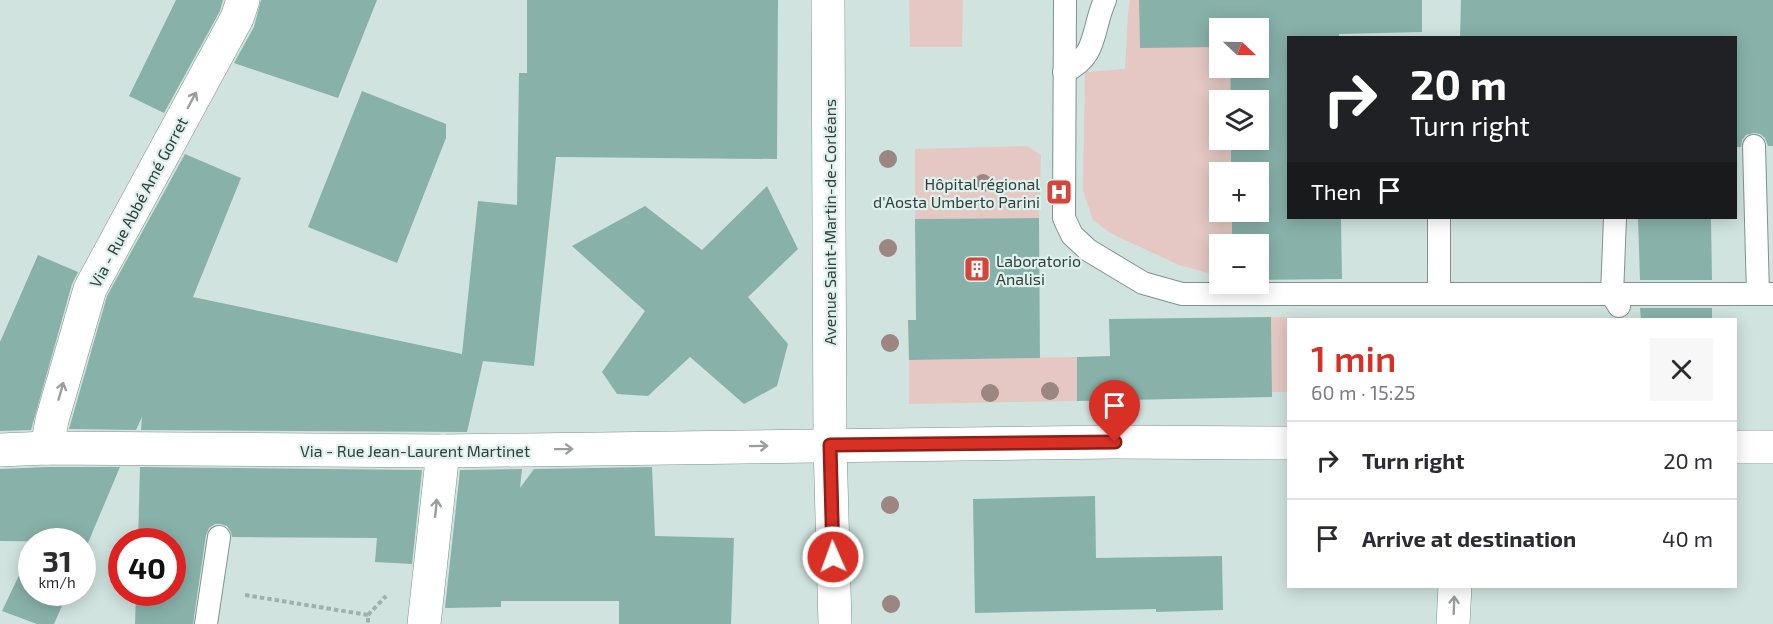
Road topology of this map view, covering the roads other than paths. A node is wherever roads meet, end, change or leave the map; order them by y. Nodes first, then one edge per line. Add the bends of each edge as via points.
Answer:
1 (243, 0) edge
2 (828, 0) edge
3 (1065, 0) edge
4 (1105, 0) edge
5 (1064, 72) junction
6 (1754, 146) dead end
7 (1439, 219) edge
8 (1614, 219) edge
9 (1439, 294) junction
10 (1766, 294) edge
11 (1611, 302) junction
12 (1287, 442) edge
13 (830, 445) junction
14 (1737, 447) edge
15 (1773, 447) edge
16 (47, 448) junction
17 (0, 450) edge
18 (443, 451) junction
19 (219, 537) dead end
20 (1455, 588) edge
21 (206, 624) edge
22 (424, 624) edge
23 (835, 624) edge
24 (1453, 624) edge

16 -> 1 street, Via - Rue Abbé Amé Gorret via 90,289 237,18
2 - 13 street, Avenue Saint-Martin-de-Corléans
3 - 5 lane
4 - 5 lane via 1091,49 1078,65
5 - 9 lane via 1064,218 1072,235 1109,263 1143,283 1182,294
6 - 10 lane
7 - 9 lane
8 - 11 lane
9 - 11 lane
10 - 11 lane
12 - 13 street, Via - Rue Jean-Laurent Martinet
18 -> 13 street, Via - Rue Jean-Laurent Martinet
13 - 23 street, Avenue Saint-Martin-de-Corléans
14 - 15 street
16 - 17 street, Via - Rue Jean-Laurent Martinet
16 - 18 street, Via - Rue Jean-Laurent Martinet via 227,458
22 -> 18 street
19 - 21 lane
24 -> 20 street

